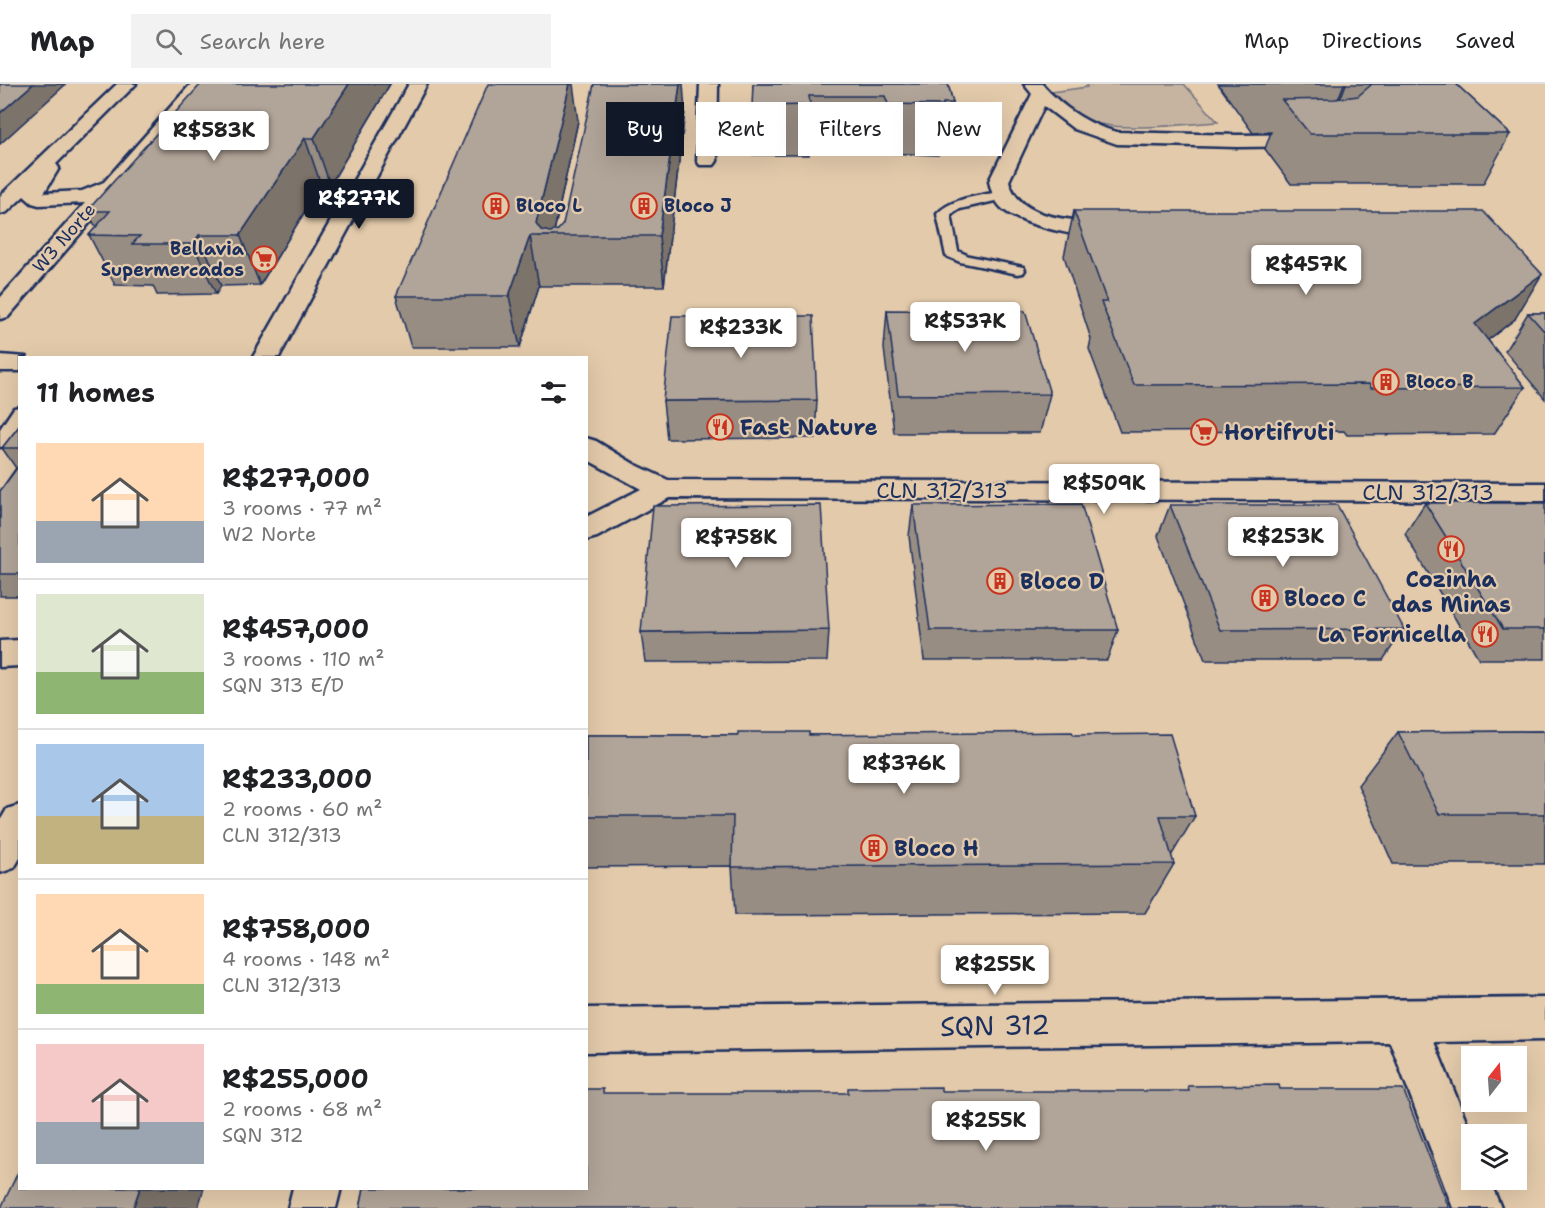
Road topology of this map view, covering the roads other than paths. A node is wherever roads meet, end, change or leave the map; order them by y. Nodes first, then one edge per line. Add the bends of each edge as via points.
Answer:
1 (127, 84) edge
2 (201, 84) edge
3 (418, 84) edge
4 (709, 84) edge
5 (1309, 84) edge
6 (1037, 89) edge
7 (70, 140) junction
8 (707, 160) dead end
9 (108, 187) junction
10 (1003, 195) junction
11 (0, 208) edge
12 (1130, 232) edge
13 (1018, 270) dead end
14 (0, 312) edge
15 (267, 356) edge
16 (0, 363) edge
17 (18, 363) edge
18 (18, 415) edge
19 (0, 442) edge
20 (588, 448) edge
21 (664, 489) junction
22 (1545, 492) edge
23 (588, 529) edge
24 (18, 653) edge
25 (0, 654) edge
26 (18, 824) edge
27 (0, 856) edge
28 (1545, 1019) edge
29 (1404, 1022) junction
30 (588, 1030) edge
31 (316, 1190) edge
32 (312, 1208) edge
33 (1477, 1208) edge

1 - 7 street
2 - 9 street, W3 Norte
3 - 15 street
4 - 8 street
5 - 6 street via 1340,124 1338,136 1237,141 1117,138 1097,134 1076,123
6 - 10 street via 999,181
7 - 9 street via 32,193 39,199 66,199 85,197
7 - 11 street
9 - 14 street, W3 Norte
10 - 12 street via 1012,206 1047,221
10 - 13 lane via 955,206 944,214 951,253
16 - 17 street
18 - 19 lane
20 - 21 street via 624,471
21 - 22 street, CLN 312/313
21 - 23 street
24 - 25 street
26 - 27 street
28 - 29 street, SQN 312
29 - 30 street, SQN 312
29 - 33 street
31 - 32 street

